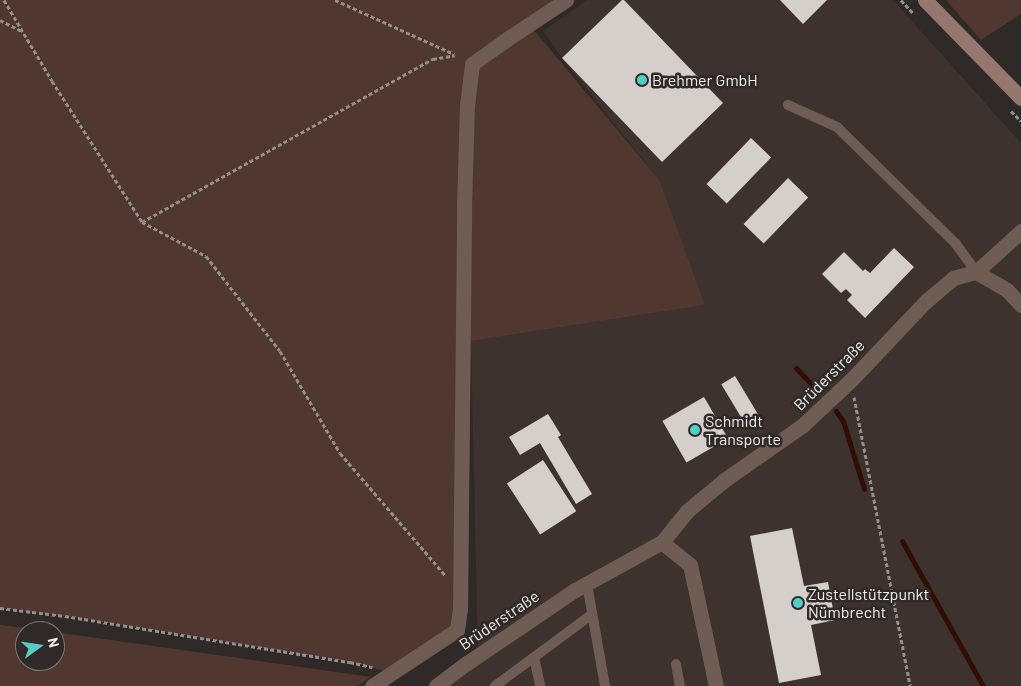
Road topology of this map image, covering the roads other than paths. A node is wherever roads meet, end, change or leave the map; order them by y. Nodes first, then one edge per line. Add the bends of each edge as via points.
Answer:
1 (566, 0) edge
2 (925, 0) edge
3 (1021, 98) edge
4 (788, 105) dead end
5 (1021, 231) edge
6 (976, 272) junction
7 (1021, 305) edge
8 (662, 542) junction
9 (586, 584) junction
10 (591, 615) junction
11 (534, 657) junction
12 (676, 664) dead end
13 (372, 686) edge
14 (436, 686) edge
15 (495, 686) edge
16 (540, 686) edge
17 (605, 686) edge
18 (680, 686) edge
19 (716, 686) edge

1 - 13 street via 472,64 467,106 464,206 460,609 457,630
2 - 3 main road
4 - 6 lane via 837,128 956,244
5 - 6 street
6 - 7 street via 1007,290
6 - 8 street, Brüderstraße via 953,278 926,301 803,425 723,481 687,511
8 - 9 street, Brüderstraße
8 - 19 street via 690,566
9 - 10 lane
9 - 14 street, Brüderstraße
10 - 11 lane
10 - 17 lane
11 - 15 lane
11 - 16 lane
12 - 18 lane

